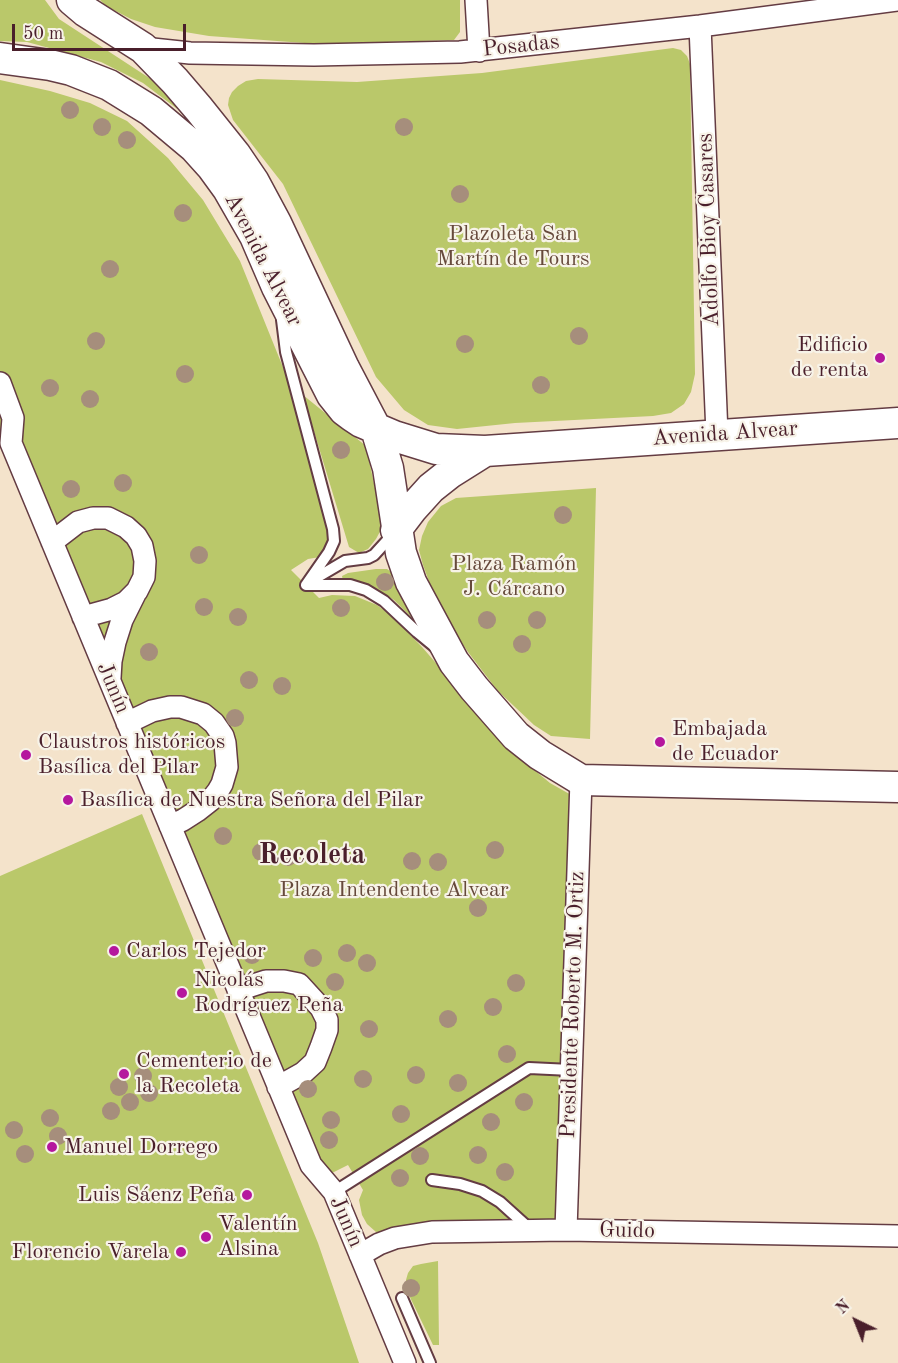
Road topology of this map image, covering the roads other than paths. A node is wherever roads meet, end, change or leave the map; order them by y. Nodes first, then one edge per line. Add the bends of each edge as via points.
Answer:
1 (72, 0) edge
2 (476, 0) edge
3 (898, 0) edge
4 (700, 26) junction
5 (142, 48) junction
6 (479, 51) junction
7 (0, 58) edge
8 (277, 287) junction
9 (0, 383) edge
10 (898, 423) edge
11 (376, 429) junction
12 (717, 435) junction
13 (485, 451) junction
14 (396, 530) junction
15 (52, 542) junction
16 (306, 585) junction
17 (137, 591) junction
18 (83, 617) junction
19 (454, 662) junction
20 (110, 681) junction
21 (127, 723) junction
22 (581, 780) junction
23 (898, 787) edge
24 (170, 826) junction
25 (238, 990) junction
26 (571, 1070) junction
27 (278, 1087) junction
28 (432, 1180) dead end
29 (334, 1192) junction
30 (531, 1230) junction
31 (566, 1230) junction
32 (898, 1236) edge
33 (360, 1255) junction
34 (402, 1298) dead end
35 (405, 1363) edge
36 (430, 1363) edge

1 - 5 main road, Avenida Alvear
2 - 6 street
3 - 4 street, Posadas
4 - 6 street, Posadas
4 - 12 street, Adolfo Bioy Casares
5 - 6 street, Posadas via 190,53 314,55
5 - 11 main road, Avenida Alvear via 199,109 254,182
7 - 8 main road, Avenida Alvear via 50,65 91,77 151,111 194,147 228,189 255,236
8 - 11 main road, Avenida Alvear via 332,395 344,410
8 - 16 lane via 286,352 333,529 334,541 329,552
9 - 15 street, Junín via 13,418 11,443
10 - 12 main road, Avenida Alvear
11 - 13 main road, Avenida Alvear via 436,449
11 - 14 main road via 388,468
12 - 13 main road, Avenida Alvear
13 - 14 main road via 430,488
14 - 16 lane via 374,555 345,561
14 - 19 main road via 411,582
15 - 17 street via 78,522 93,518 108,518 126,527 142,546 146,561
15 - 18 street, Junín
16 - 19 lane via 350,585 366,590
17 - 18 street via 112,609
17 - 20 street via 115,642
18 - 20 street, Junín
19 - 22 main road via 516,736
20 - 21 street, Junín
21 - 24 street, Junín
21 - 24 street via 152,711 181,707 203,714 223,736 227,767 219,791 197,811
22 - 23 main road
22 - 26 street, Presidente Roberto M. Ortiz
24 - 25 street, Junín
25 - 27 street, Junín
25 - 27 street via 266,981 299,984 327,1020 315,1062
26 - 29 lane via 529,1068
26 - 31 street, Presidente Roberto M. Ortiz
27 - 29 street, Junín via 311,1165
28 - 30 lane via 482,1191
29 - 33 street, Junín
30 - 31 street, Guido
30 - 33 street, Guido via 432,1232 395,1239
31 - 32 street, Guido
33 - 35 street, Junín
34 - 36 lane

